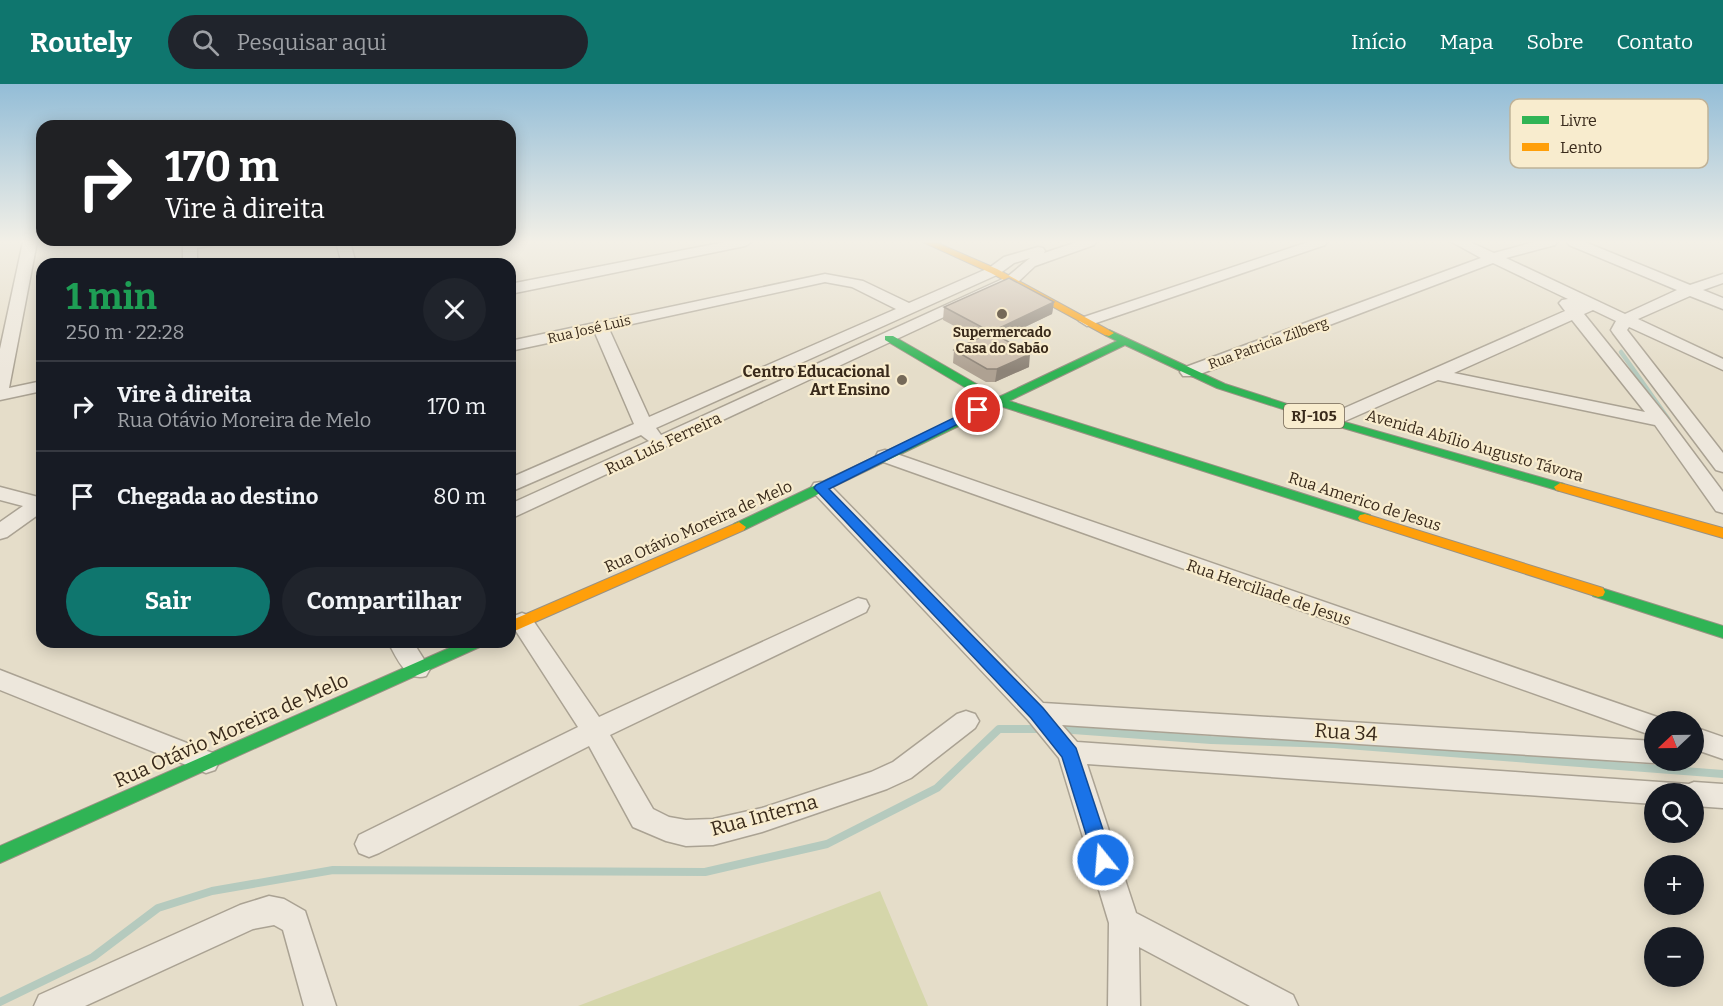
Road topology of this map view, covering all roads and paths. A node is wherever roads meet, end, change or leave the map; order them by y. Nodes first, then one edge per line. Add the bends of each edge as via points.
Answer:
1 (21, 285) edge
2 (799, 285) edge
3 (857, 285) edge
4 (967, 285) edge
5 (998, 285) edge
6 (1021, 285) edge
7 (1197, 285) edge
8 (1424, 285) edge
9 (1550, 285) edge
10 (1678, 285) edge
11 (1704, 285) edge
12 (1556, 288) junction
13 (1690, 290) junction
14 (1723, 304) edge
15 (1592, 305) junction
16 (1574, 313) junction
17 (906, 317) junction
18 (1624, 320) junction
19 (1086, 321) junction
20 (600, 326) junction
21 (890, 338) junction
22 (1125, 341) junction
23 (516, 345) edge
24 (1723, 365) edge
25 (1189, 372) junction
26 (1436, 374) junction
27 (0, 389) edge
28 (36, 389) edge
29 (0, 395) edge
30 (997, 400) junction
31 (1330, 421) junction
32 (1661, 421) junction
33 (644, 427) junction
34 (661, 444) junction
35 (885, 456) junction
36 (1723, 466) edge
37 (516, 483) edge
38 (821, 488) junction
39 (0, 493) edge
40 (36, 504) edge
41 (1723, 506) edge
42 (36, 508) edge
43 (516, 509) edge
44 (0, 532) edge
45 (1723, 533) edge
46 (858, 606) dead end
47 (516, 624) edge
48 (1723, 632) edge
49 (404, 648) edge
50 (464, 648) edge
51 (418, 669) junction
52 (0, 680) edge
53 (1610, 711) junction
54 (1041, 718) junction
55 (966, 721) dead end
56 (1644, 723) edge
57 (594, 731) junction
58 (1704, 741) edge
59 (1723, 748) edge
60 (1610, 749) junction
61 (1067, 750) junction
62 (1644, 751) edge
63 (1704, 755) edge
64 (1723, 756) edge
65 (206, 762) junction
66 (1644, 791) edge
67 (1704, 795) edge
68 (1723, 796) edge
69 (369, 844) dead end
70 (0, 855) edge
71 (1124, 923) junction
72 (50, 1006) edge
73 (320, 1006) edge
74 (1124, 1006) edge
75 (1282, 1006) edge

1 - 27 street
2 - 20 street, Rua José Luis
3 - 17 street, Rua José Luis
4 - 17 street, Rua Luís Ferreira
5 - 17 street, Rua Luís Ferreira
6 - 19 street, Avenida Abílio Augusto Távora / RJ-105
7 - 19 street
8 - 25 street, Rua Patricia Zilberg
9 - 12 street
10 - 13 street
11 - 13 street
12 - 15 street
12 - 16 street
13 - 14 street
13 - 18 street
15 - 16 street
15 - 18 street
16 - 26 street
16 - 32 street
17 - 21 street, Rua Luís Ferreira
17 - 33 street, Rua Luís Ferreira
18 - 24 street
18 - 36 street via 1619,327 1621,333
19 - 22 street, Avenida Abílio Augusto Távora / RJ-105
20 - 23 street, Rua José Luis
20 - 33 street
21 - 30 street, Rua Americo de Jesus
21 - 34 street, Rua Luís Ferreira
22 - 25 street, Avenida Abílio Augusto Távora / RJ-105
22 - 30 street, Rua Otávio Moreira de Melo
25 - 31 street, Avenida Abílio Augusto Távora / RJ-105 via 1246,395
26 - 31 street
26 - 32 street
28 - 29 street
30 - 35 street, Rua Otávio Moreira de Melo
30 - 48 street, Rua Americo de Jesus
31 - 45 street, Avenida Abílio Augusto Távora / RJ-105
32 - 41 street
33 - 34 street
33 - 37 street, Rua Luís Ferreira
34 - 43 street, Rua Luís Ferreira
35 - 38 street, Rua Otávio Moreira de Melo
35 - 53 street, Rua Herciliade de Jesus
38 - 47 street, Rua Otávio Moreira de Melo via 706,543
38 - 54 street
39 - 40 street
42 - 44 street
46 - 57 street
47 - 57 street, Rua Interna
49 - 51 street
50 - 51 street, Rua Otávio Moreira de Melo
51 - 65 street, Rua Otávio Moreira de Melo
52 - 65 street
53 - 56 street, Rua Herciliade de Jesus
53 - 60 street
54 - 60 street, Rua 34
54 - 61 street
55 - 57 street, Rua Interna via 885,779 762,820 695,833 666,829 642,818
57 - 69 street
58 - 59 street
60 - 62 street, Rua 34
61 - 66 street
61 - 71 street
63 - 64 street
65 - 70 street, Rua Otávio Moreira de Melo
67 - 68 street
71 - 74 street
71 - 75 street
72 - 73 street via 250,915 271,910 285,911 295,921

